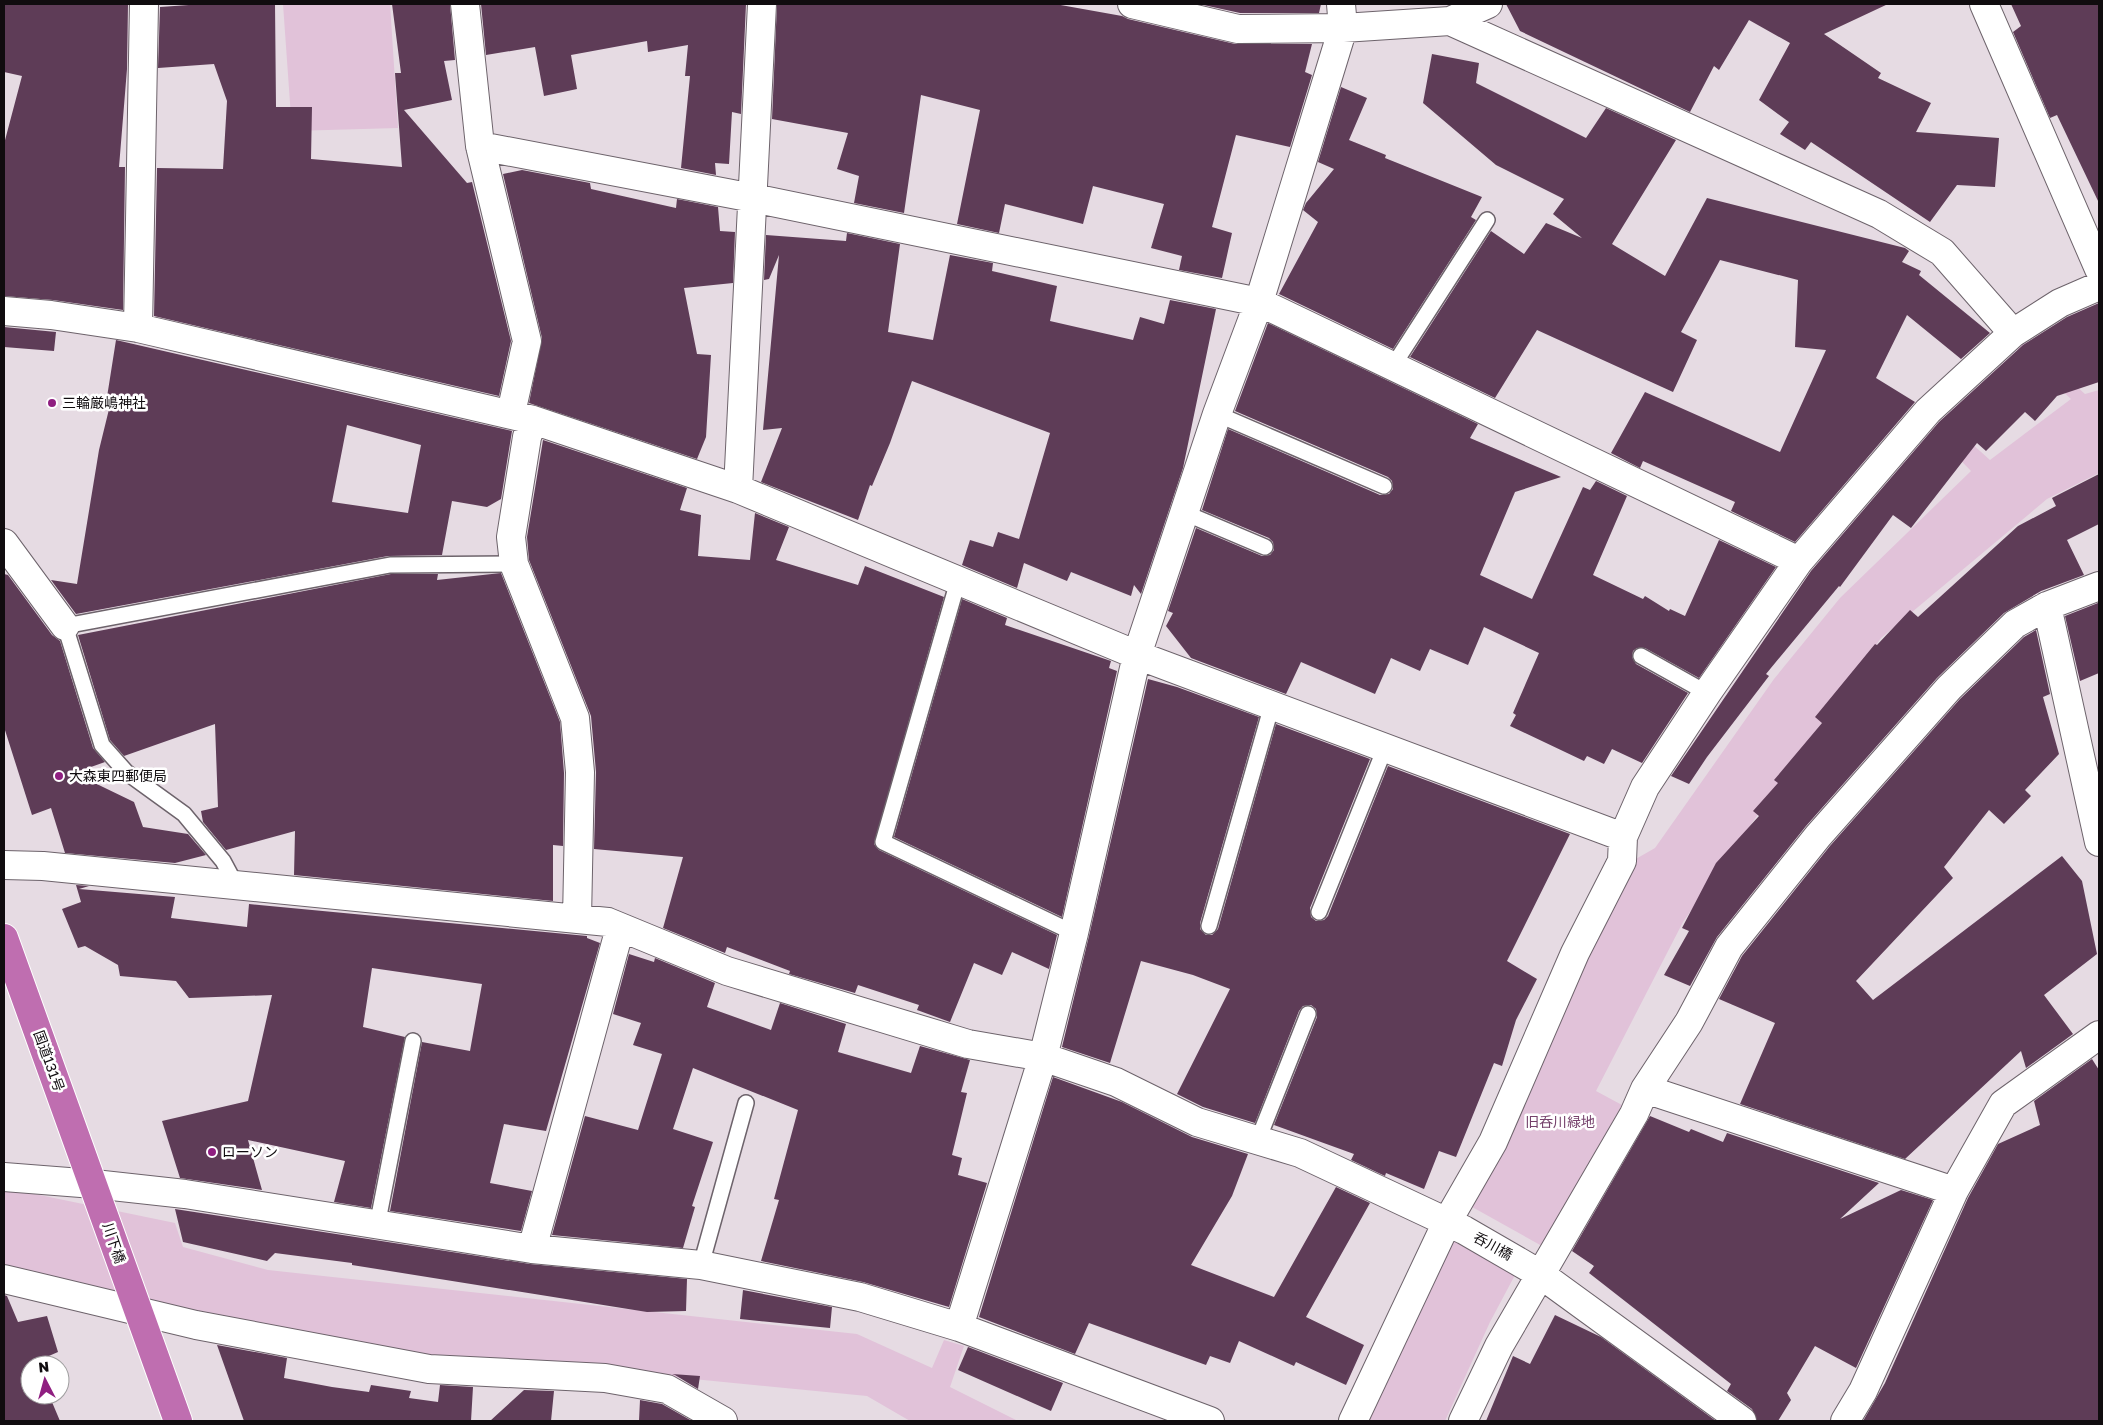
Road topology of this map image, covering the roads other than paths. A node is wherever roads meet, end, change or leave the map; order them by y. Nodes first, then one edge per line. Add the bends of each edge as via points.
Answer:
1 (144, 4) edge
2 (465, 4) edge
3 (762, 4) edge
4 (1132, 4) edge
5 (1488, 4) edge
6 (1984, 4) edge
7 (1342, 16) edge
8 (1450, 21) junction
9 (480, 146) junction
10 (753, 198) junction
11 (1488, 220) dead end
12 (2099, 269) edge
13 (2099, 286) edge
14 (1259, 302) junction
15 (4, 311) edge
16 (138, 328) junction
17 (2012, 333) junction
18 (1392, 366) junction
19 (1217, 414) junction
20 (522, 416) junction
21 (1384, 486) dead end
22 (738, 489) junction
23 (1185, 513) junction
24 (4, 542) edge
25 (1265, 546) dead end
26 (1799, 561) junction
27 (514, 564) junction
28 (958, 581) junction
29 (2099, 586) edge
30 (2047, 606) junction
31 (65, 626) junction
32 (1136, 655) junction
33 (1641, 656) dead end
34 (1707, 693) junction
35 (1272, 705) junction
36 (1385, 748) junction
37 (1622, 837) junction
38 (2099, 842) edge
39 (4, 865) edge
40 (230, 886) junction
41 (1319, 912) dead end
42 (576, 919) junction
43 (1209, 926) dead end
44 (620, 928) junction
45 (1074, 933) junction
46 (4, 938) edge
47 (1308, 1014) dead end
48 (2099, 1035) edge
49 (413, 1041) dead end
50 (1043, 1057) junction
51 (1645, 1089) junction
52 (746, 1104) dead end
53 (1258, 1140) junction
54 (4, 1177) edge
55 (1954, 1191) junction
56 (98, 1196) junction
57 (377, 1226) junction
58 (1455, 1226) junction
59 (532, 1249) junction
60 (701, 1264) junction
61 (1531, 1268) junction
62 (4, 1280) edge
63 (136, 1306) junction
64 (959, 1327) junction
65 (178, 1421) edge
66 (723, 1421) edge
67 (1210, 1421) edge
68 (1354, 1421) edge
69 (1463, 1421) edge
70 (1742, 1421) edge
71 (1845, 1421) edge

1 - 16 street
2 - 9 street
3 - 10 street
4 - 7 street via 1238,29
5 - 8 street
6 - 12 street
7 - 8 street
7 - 14 street
8 - 17 street via 1879,214 1942,252
9 - 10 street
9 - 20 street via 527,341
10 - 14 street
10 - 22 street
11 - 18 lane
13 - 17 street via 2060,303
14 - 18 street
14 - 19 street
15 - 16 street
16 - 20 street
17 - 26 street via 1928,411
18 - 26 street
19 - 21 lane
19 - 23 street
20 - 22 street
20 - 27 street via 527,437 511,536
22 - 28 street
23 - 25 lane
23 - 32 street
24 - 31 street
26 - 34 street
27 - 31 lane via 390,565
27 - 42 street via 575,718 580,772
28 - 32 street
28 - 45 lane via 883,842
29 - 30 street
30 - 38 street
30 - 51 street via 2015,624 1949,688 1818,836 1729,947 1689,1022
31 - 40 lane via 102,745 126,772 184,814 223,861 230,874
32 - 35 street
32 - 45 street
33 - 34 lane
34 - 37 street via 1646,787
35 - 36 street
35 - 43 lane
36 - 37 street
36 - 41 lane
37 - 58 street via 1622,861 1575,953
39 - 40 street, 呑川橋 via 43,866
40 - 42 street, 呑川橋
42 - 44 street, 呑川橋 via 608,922
44 - 50 street, 呑川橋 via 727,970 958,1042
44 - 59 street
45 - 50 street
46 - 56 highway, 国道131号
47 - 53 lane
48 - 55 street via 2003,1104
49 - 57 lane
50 - 53 street, 呑川橋 via 1116,1082 1197,1122
50 - 64 street
51 - 55 street
51 - 61 street via 1634,1114
52 - 60 lane
53 - 58 street, 呑川橋 via 1300,1153
54 - 56 street
55 - 71 street via 1863,1391
56 - 57 street via 186,1194
56 - 63 highway, 川下橋
57 - 59 street
58 - 61 street, 呑川橋
58 - 68 street
59 - 60 street
60 - 64 street via 860,1297
61 - 69 street
61 - 70 street, 呑川橋
62 - 63 street
63 - 65 highway
63 - 66 street via 196,1325 429,1369 605,1378 667,1389
64 - 67 street

